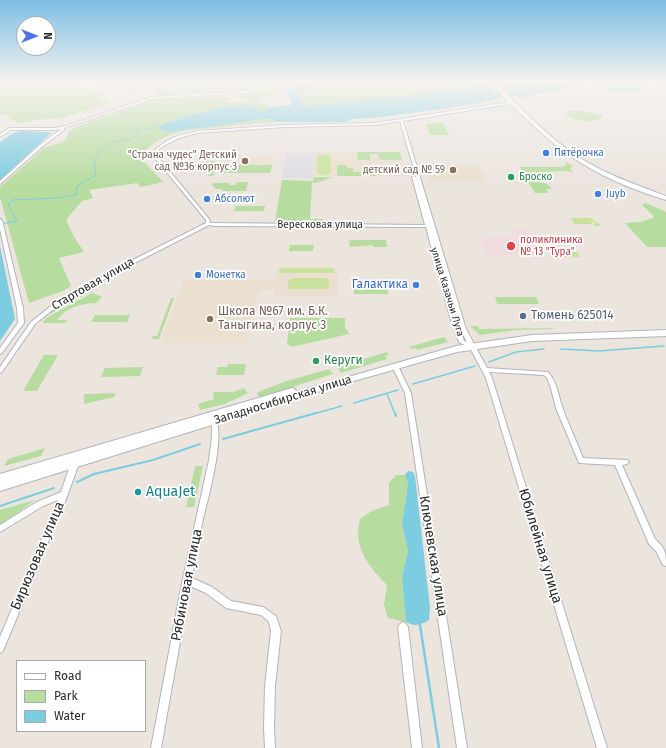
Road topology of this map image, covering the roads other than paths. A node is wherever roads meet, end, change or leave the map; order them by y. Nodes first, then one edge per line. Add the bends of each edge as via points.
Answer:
1 (96, 117) edge
2 (419, 117) edge
3 (530, 117) edge
4 (399, 120) junction
5 (66, 127) junction
6 (0, 129) edge
7 (9, 129) junction
8 (0, 136) edge
9 (0, 183) edge
10 (666, 198) edge
11 (0, 220) edge
12 (208, 224) junction
13 (430, 226) junction
14 (666, 330) edge
15 (666, 333) edge
16 (468, 343) junction
17 (0, 352) edge
18 (395, 366) junction
19 (485, 370) junction
20 (0, 371) edge
21 (214, 421) junction
22 (75, 463) junction
23 (0, 478) edge
24 (0, 486) edge
25 (64, 494) junction
26 (0, 529) edge
27 (666, 562) edge
28 (188, 581) junction
29 (403, 627) dead end
30 (3, 634) edge
31 (0, 648) edge
32 (156, 748) edge
33 (270, 748) edge
34 (417, 748) edge
35 (462, 748) edge
36 (602, 748) edge

1 - 5 street
2 - 4 street
3 - 10 main road via 581,161 625,183
4 - 12 street via 357,125 211,131 184,135 166,143 158,149 157,158 208,220
4 - 13 street, улица Казачьи Луга
5 - 7 street
5 - 9 street
6 - 7 street
7 - 8 street
11 - 17 street via 21,319
12 - 13 street, Вересковая улица
12 - 20 street, Стартовая улица via 117,270 54,306 33,323
13 - 16 street, улица Казачьи Луга via 452,314
14 - 16 main road, Западносибирская улица via 521,334
15 - 16 main road, Западносибирская улица via 583,335
16 - 18 main road, Западносибирская улица
16 - 19 street, Юбилейная улица
16 - 23 main road, Западносибирская улица via 387,363
18 - 21 main road, Западносибирская улица
18 - 35 street, Ключевская улица via 408,393
19 - 27 street via 546,372 550,376 557,393 558,405 581,461 621,462 652,541
19 - 36 street, Юбилейная улица
21 - 22 main road, Западносибирская улица
21 - 28 street, Рябиновая улица via 214,449
22 - 24 main road, Западносибирская улица
22 - 25 street, Бирюзовая улица
25 - 26 street via 40,504
25 - 30 street, Бирюзовая улица
28 - 32 street, Рябиновая улица
28 - 33 street via 209,590 229,605 263,611 273,619 276,631 270,686
29 - 34 street
30 - 31 street, Бирюзовая улица

